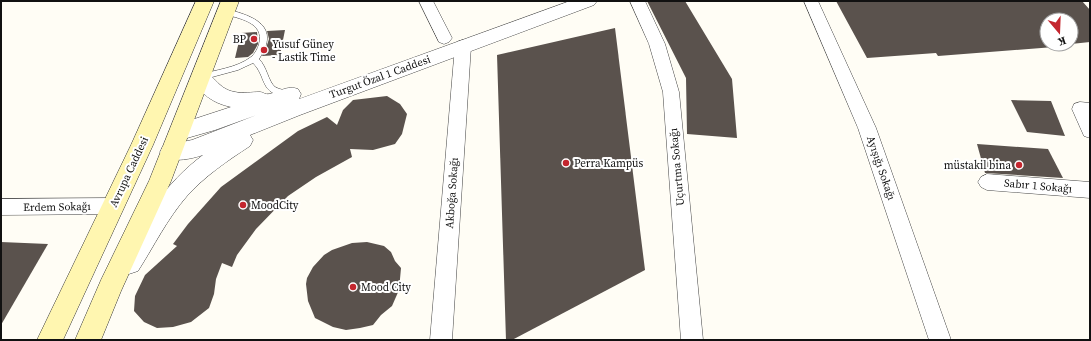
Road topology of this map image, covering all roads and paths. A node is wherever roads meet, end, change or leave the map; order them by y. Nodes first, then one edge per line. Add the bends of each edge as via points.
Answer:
1 (204, 1) edge
2 (426, 1) edge
3 (548, 1) edge
4 (588, 1) edge
5 (637, 1) edge
6 (811, 1) edge
7 (228, 6) edge
8 (444, 38) junction
9 (463, 46) junction
10 (254, 58) junction
11 (201, 77) junction
12 (291, 102) junction
13 (1090, 110) edge
14 (1090, 131) edge
15 (176, 142) junction
16 (142, 145) junction
17 (987, 182) dead end
18 (1090, 190) edge
19 (114, 206) junction
20 (1, 207) edge
21 (110, 288) junction
22 (50, 340) edge
23 (88, 340) edge
24 (441, 340) edge
25 (692, 340) edge
26 (940, 340) edge

1 - 16 main road, Avrupa Caddesi
2 - 8 street
3 - 8 street, Turgut Özal 1 Caddesi
4 - 9 street, Turgut Özal 1 Caddesi
5 - 25 street, Uçurtma Sokağı via 657,44 672,92
6 - 26 street, Ayışığı Sokağı via 867,128
7 - 10 lane via 249,18 264,31 262,47
7 - 11 main road
8 - 12 street, Turgut Özal 1 Caddesi
9 - 12 street, Turgut Özal 1 Caddesi
9 - 24 street, Akboğa Sokağı
10 - 11 lane via 230,69
10 - 12 lane via 260,63 272,90
11 - 12 street via 211,90 224,98 238,101
11 - 15 main road
12 - 15 street, Turgut Özal 1 Caddesi via 194,148
12 - 21 street via 283,118 246,136 191,177 172,197
13 - 14 street via 1080,109
15 - 16 main road via 147,148
15 - 21 main road
16 - 19 main road, Avrupa Caddesi
17 - 18 street, Sabır 1 Sokağı
19 - 20 street, Erdem Sokağı
19 - 22 main road, Avrupa Caddesi
21 - 23 main road

